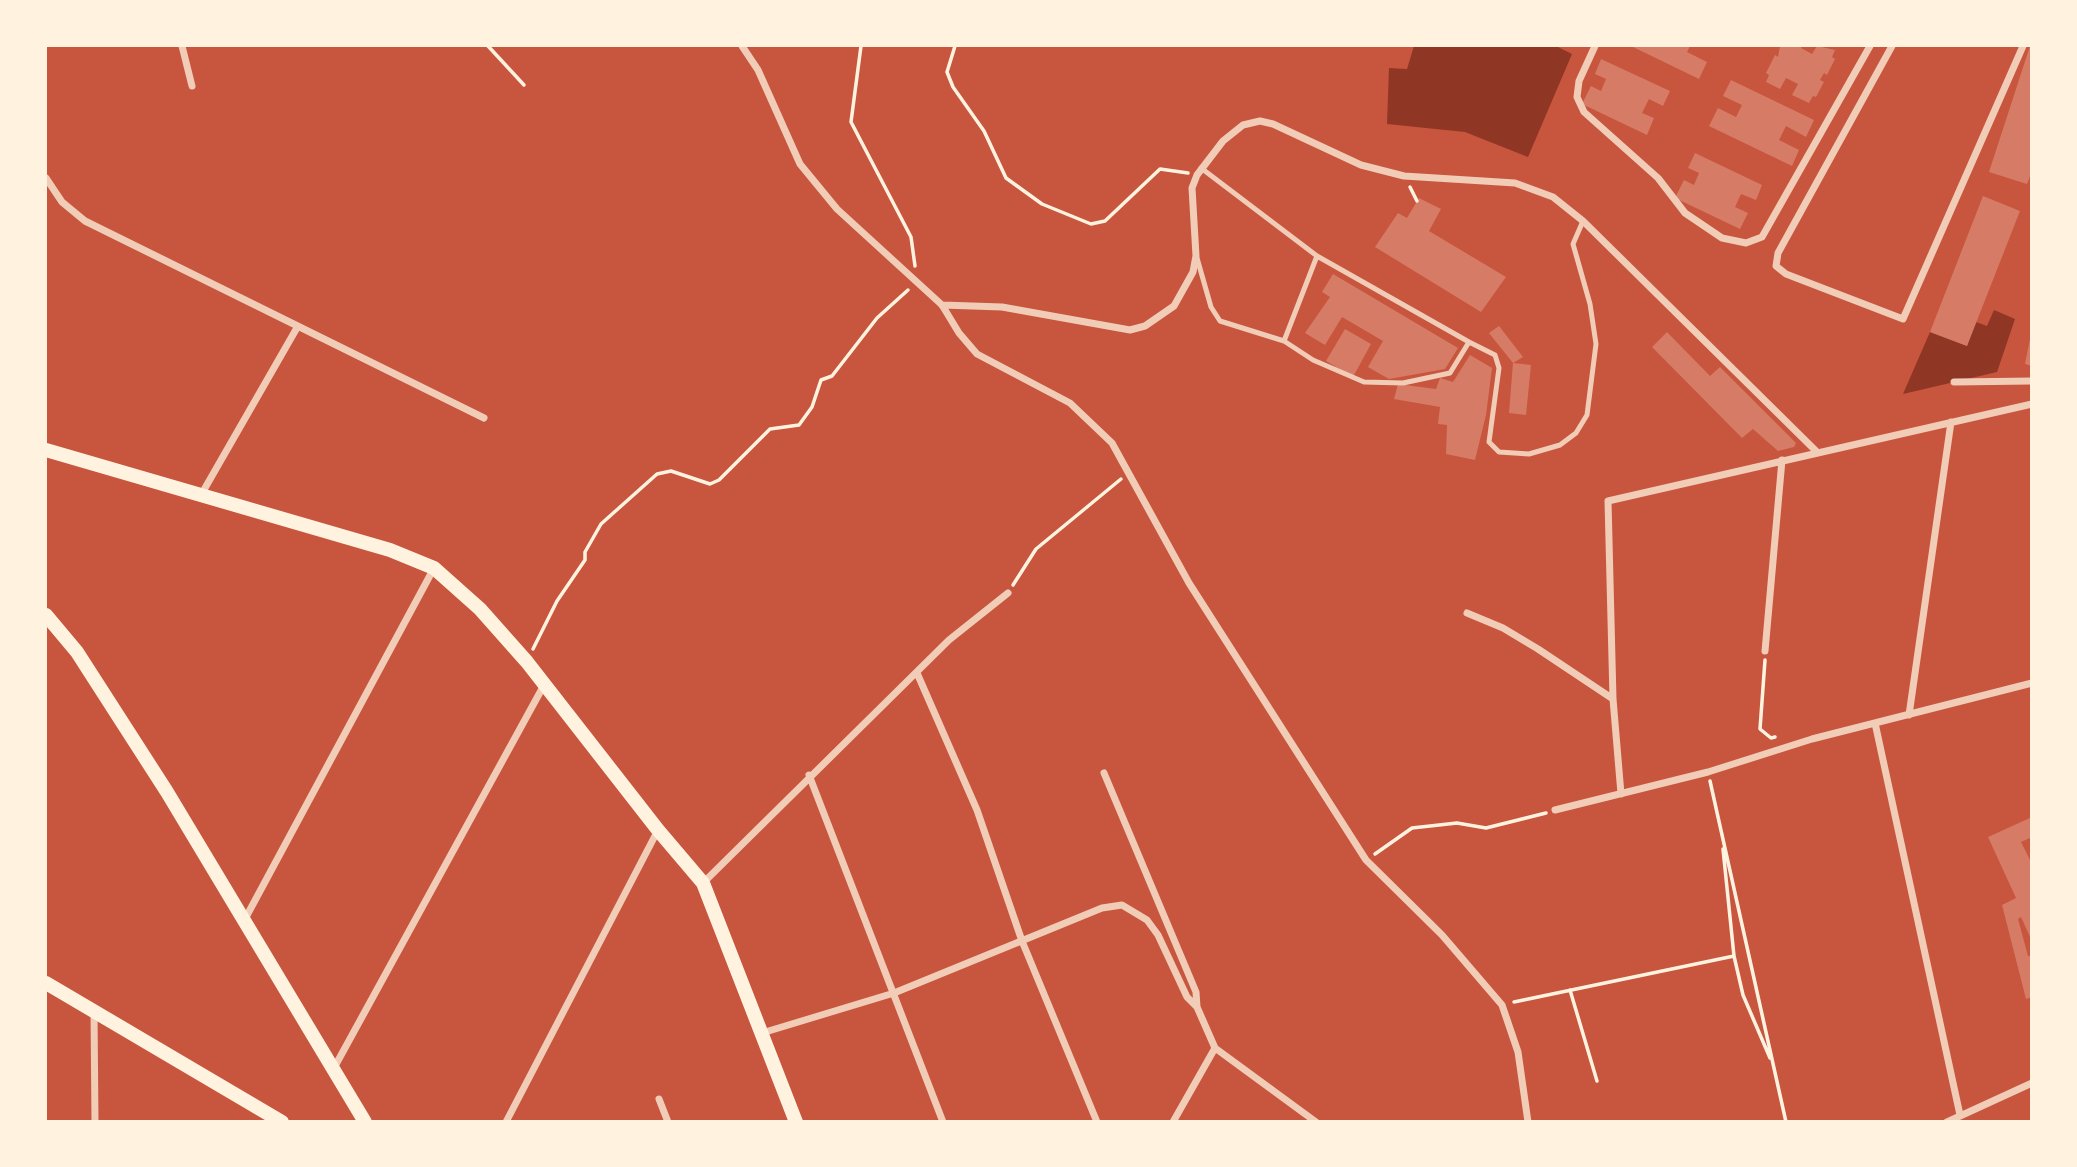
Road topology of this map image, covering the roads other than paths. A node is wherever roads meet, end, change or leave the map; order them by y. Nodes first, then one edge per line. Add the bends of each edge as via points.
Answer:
1 (181, 46) edge
2 (742, 46) edge
3 (1595, 46) edge
4 (1870, 46) edge
5 (1892, 46) edge
6 (2023, 46) edge
7 (192, 86) dead end
8 (1199, 171) junction
9 (46, 178) edge
10 (1583, 221) junction
11 (1196, 256) junction
12 (1317, 256) junction
13 (942, 305) junction
14 (298, 326) junction
15 (1284, 341) junction
16 (1469, 342) junction
17 (2032, 381) edge
18 (1954, 382) dead end
19 (2032, 404) edge
20 (484, 418) dead end
21 (1951, 422) junction
22 (46, 450) edge
23 (1816, 451) junction
24 (1782, 460) junction
25 (200, 497) junction
26 (434, 568) junction
27 (1008, 593) road end
28 (1467, 612) dead end
29 (46, 615) edge
30 (1765, 651) road end
31 (917, 673) junction
32 (2032, 683) edge
33 (544, 685) junction
34 (1613, 699) junction
35 (1909, 715) junction
36 (1875, 723) junction
37 (1104, 773) dead end
38 (809, 775) junction
39 (1621, 794) junction
40 (1555, 810) road end
41 (658, 830) junction
42 (703, 883) junction
43 (244, 920) junction
44 (1022, 941) junction
45 (46, 983) edge
46 (894, 993) junction
47 (1197, 1007) junction
48 (94, 1012) junction
49 (762, 1033) junction
50 (1215, 1048) junction
51 (334, 1068) junction
52 (2032, 1083) edge
53 (659, 1099) dead end
54 (1961, 1115) junction
55 (265, 1117) edge
56 (95, 1122) edge
57 (282, 1122) edge
58 (365, 1122) edge
59 (506, 1122) edge
60 (668, 1122) edge
61 (796, 1122) edge
62 (943, 1122) edge
63 (1097, 1122) edge
64 (1173, 1122) edge
65 (1316, 1122) edge
66 (1528, 1122) edge
67 (1947, 1122) edge

1 - 7 street
2 - 13 street via 758,70 800,164 813,181 837,209
3 - 4 street via 1579,81 1577,97 1584,113 1658,178 1685,213 1722,237 1746,243 1762,237
5 - 6 street via 1778,253 1776,267 1903,319
8 - 10 street via 1223,141 1243,125 1260,121 1361,165 1404,176 1532,188 1553,197
8 - 11 street via 1192,188
8 - 12 lane
9 - 14 street via 62,202 85,221
10 - 16 lane via 1573,244 1590,304 1595,344 1587,415 1576,433 1560,445 1529,454 1513,455 1493,447 1489,435 1499,361
10 - 23 street
11 - 13 street via 1186,288 1174,306 1145,326 1130,330 1002,307
11 - 15 lane via 1213,314 1220,321
12 - 15 lane
12 - 16 lane
13 - 66 street via 976,354 1070,403 1112,443 1189,583 1366,860 1442,935 1502,1005 1518,1052
14 - 20 street
14 - 25 street
15 - 16 lane via 1344,375 1385,383 1450,373
17 - 18 street
19 - 21 street
21 - 23 street
21 - 35 street
22 - 25 main road
23 - 24 street
24 - 30 street
24 - 34 street via 1608,501
25 - 26 main road via 319,528
26 - 33 main road via 480,609
26 - 43 street
27 - 31 street via 949,640
28 - 34 street via 1503,628
29 - 43 main road via 77,652
31 - 38 street
31 - 44 street via 977,810
32 - 35 street
33 - 41 main road
33 - 51 street
34 - 39 street
35 - 36 street
36 - 39 street
36 - 54 street
37 - 47 street via 1196,992
38 - 42 street
38 - 46 street
39 - 40 street
41 - 42 main road
41 - 59 street
42 - 49 main road
43 - 51 main road
44 - 46 street
44 - 47 street via 1102,908 1122,905 1136,910 1158,935 1186,996
44 - 63 street
45 - 48 main road
46 - 49 street
46 - 62 street
47 - 50 street
48 - 55 main road
48 - 56 street
49 - 61 main road
50 - 64 street
50 - 65 street
51 - 58 main road
52 - 54 street
53 - 60 street
54 - 67 street
55 - 57 main road

